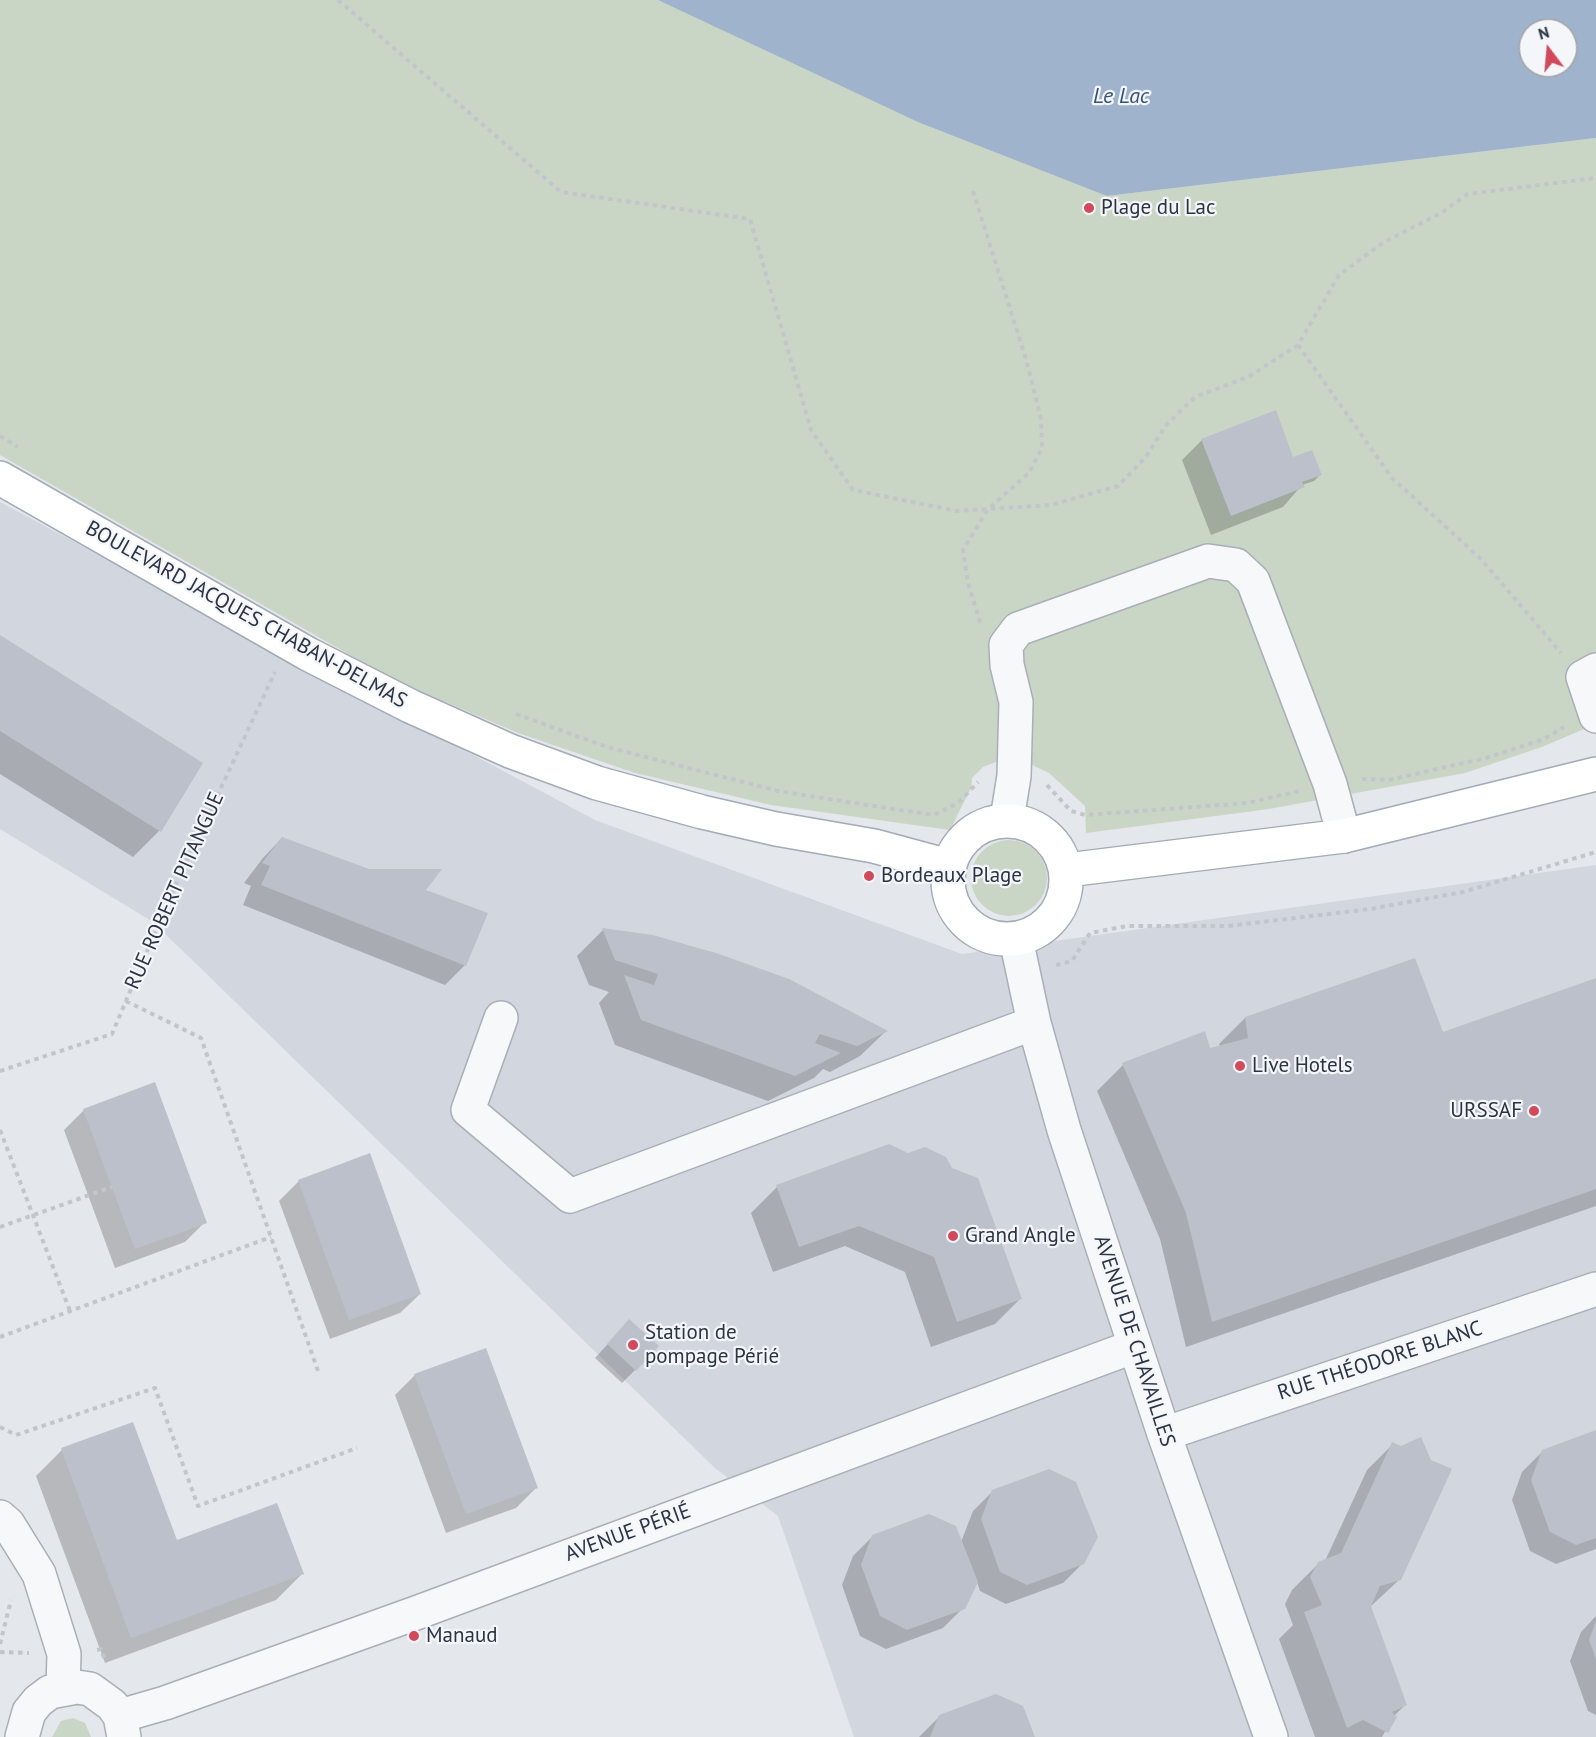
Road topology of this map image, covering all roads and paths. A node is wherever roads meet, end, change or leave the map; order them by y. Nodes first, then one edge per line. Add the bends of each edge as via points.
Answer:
1 (338, 0) edge
2 (1596, 178) edge
3 (973, 191) dead end
4 (1298, 345) junction
5 (0, 436) edge
6 (19, 448) dead end
7 (0, 478) edge
8 (988, 509) junction
9 (288, 642) junction
10 (1006, 645) junction
11 (1589, 674) edge
12 (1595, 712) edge
13 (515, 714) dead end
14 (1596, 774) edge
15 (1014, 776) junction
16 (1330, 784) junction
17 (1007, 819) junction
18 (1344, 836) junction
19 (1596, 852) edge
20 (948, 866) junction
21 (1067, 870) junction
22 (1016, 939) junction
23 (1047, 968) dead end
24 (126, 1001) junction
25 (501, 1018) dead end
26 (1034, 1023) junction
27 (0, 1071) edge
28 (0, 1130) edge
29 (112, 1187) dead end
30 (32, 1215) junction
31 (0, 1227) edge
32 (271, 1237) junction
33 (1596, 1289) edge
34 (70, 1311) junction
35 (0, 1337) edge
36 (1135, 1346) junction
37 (318, 1371) dead end
38 (0, 1427) edge
39 (1164, 1434) junction
40 (357, 1448) dead end
41 (0, 1516) edge
42 (63, 1688) junction
43 (122, 1727) edge
44 (22, 1737) edge
45 (1271, 1737) edge

1 - 8 path via 561,192 750,219 811,430 853,490 957,511
2 - 4 path via 1468,194 1442,213 1384,242 1339,274
3 - 8 path via 1041,419 1042,448 1029,473
4 - 8 path via 1248,377 1195,397 1166,425 1145,458 1118,486 1051,505
4 - 11 path via 1392,478 1481,559
5 - 6 path
7 - 9 main road, BOULEVARD JACQUES CHABAN-DELMAS
8 - 10 path via 963,550 978,623
9 - 20 main road, BOULEVARD JACQUES CHABAN-DELMAS via 410,706 510,751 597,783 776,829 874,846
9 - 24 path, RUE ROBERT PITANGUE
10 - 15 street via 1016,702
10 - 16 street via 1018,628 1208,561 1236,565 1253,581
11 - 12 street
12 - 16 path via 1544,739 1486,758 1389,780 1352,779
13 - 15 path via 607,747 778,791 934,815 958,803 981,779
14 - 18 main road
15 - 16 path via 1040,780 1071,811 1085,816 1247,803
15 - 17 street
16 - 18 street
17 - 20 main road via 981,825 960,842
17 - 21 main road via 1035,826 1056,844
18 - 21 main road
19 - 23 path via 1463,892 1370,909 1228,926 1127,926 1090,933 1072,962
20 - 22 main road via 949,895 963,920 987,936
21 - 22 main road via 1066,894 1056,915 1038,931
22 - 26 street, AVENUE DE CHAVAILLES
24 - 27 path, RUE ROBERT PITANGUE via 112,1034
24 - 32 path via 201,1038
25 - 26 street via 468,1110 570,1196
26 - 36 street, AVENUE DE CHAVAILLES via 1064,1130
28 - 30 path
29 - 30 path
30 - 31 path
30 - 34 path
32 - 34 path
32 - 37 path
33 - 39 street, RUE THÉODORE BLANC
34 - 35 path
36 - 39 street, AVENUE DE CHAVAILLES
36 - 43 street, AVENUE PÉRIÉ via 165,1703
38 - 40 path via 16,1435 155,1388 198,1506
39 - 45 street, AVENUE DE CHAVAILLES
41 - 42 street via 39,1574 64,1654
42 - 43 street via 90,1689 107,1700
42 - 44 street via 38,1701 26,1718

